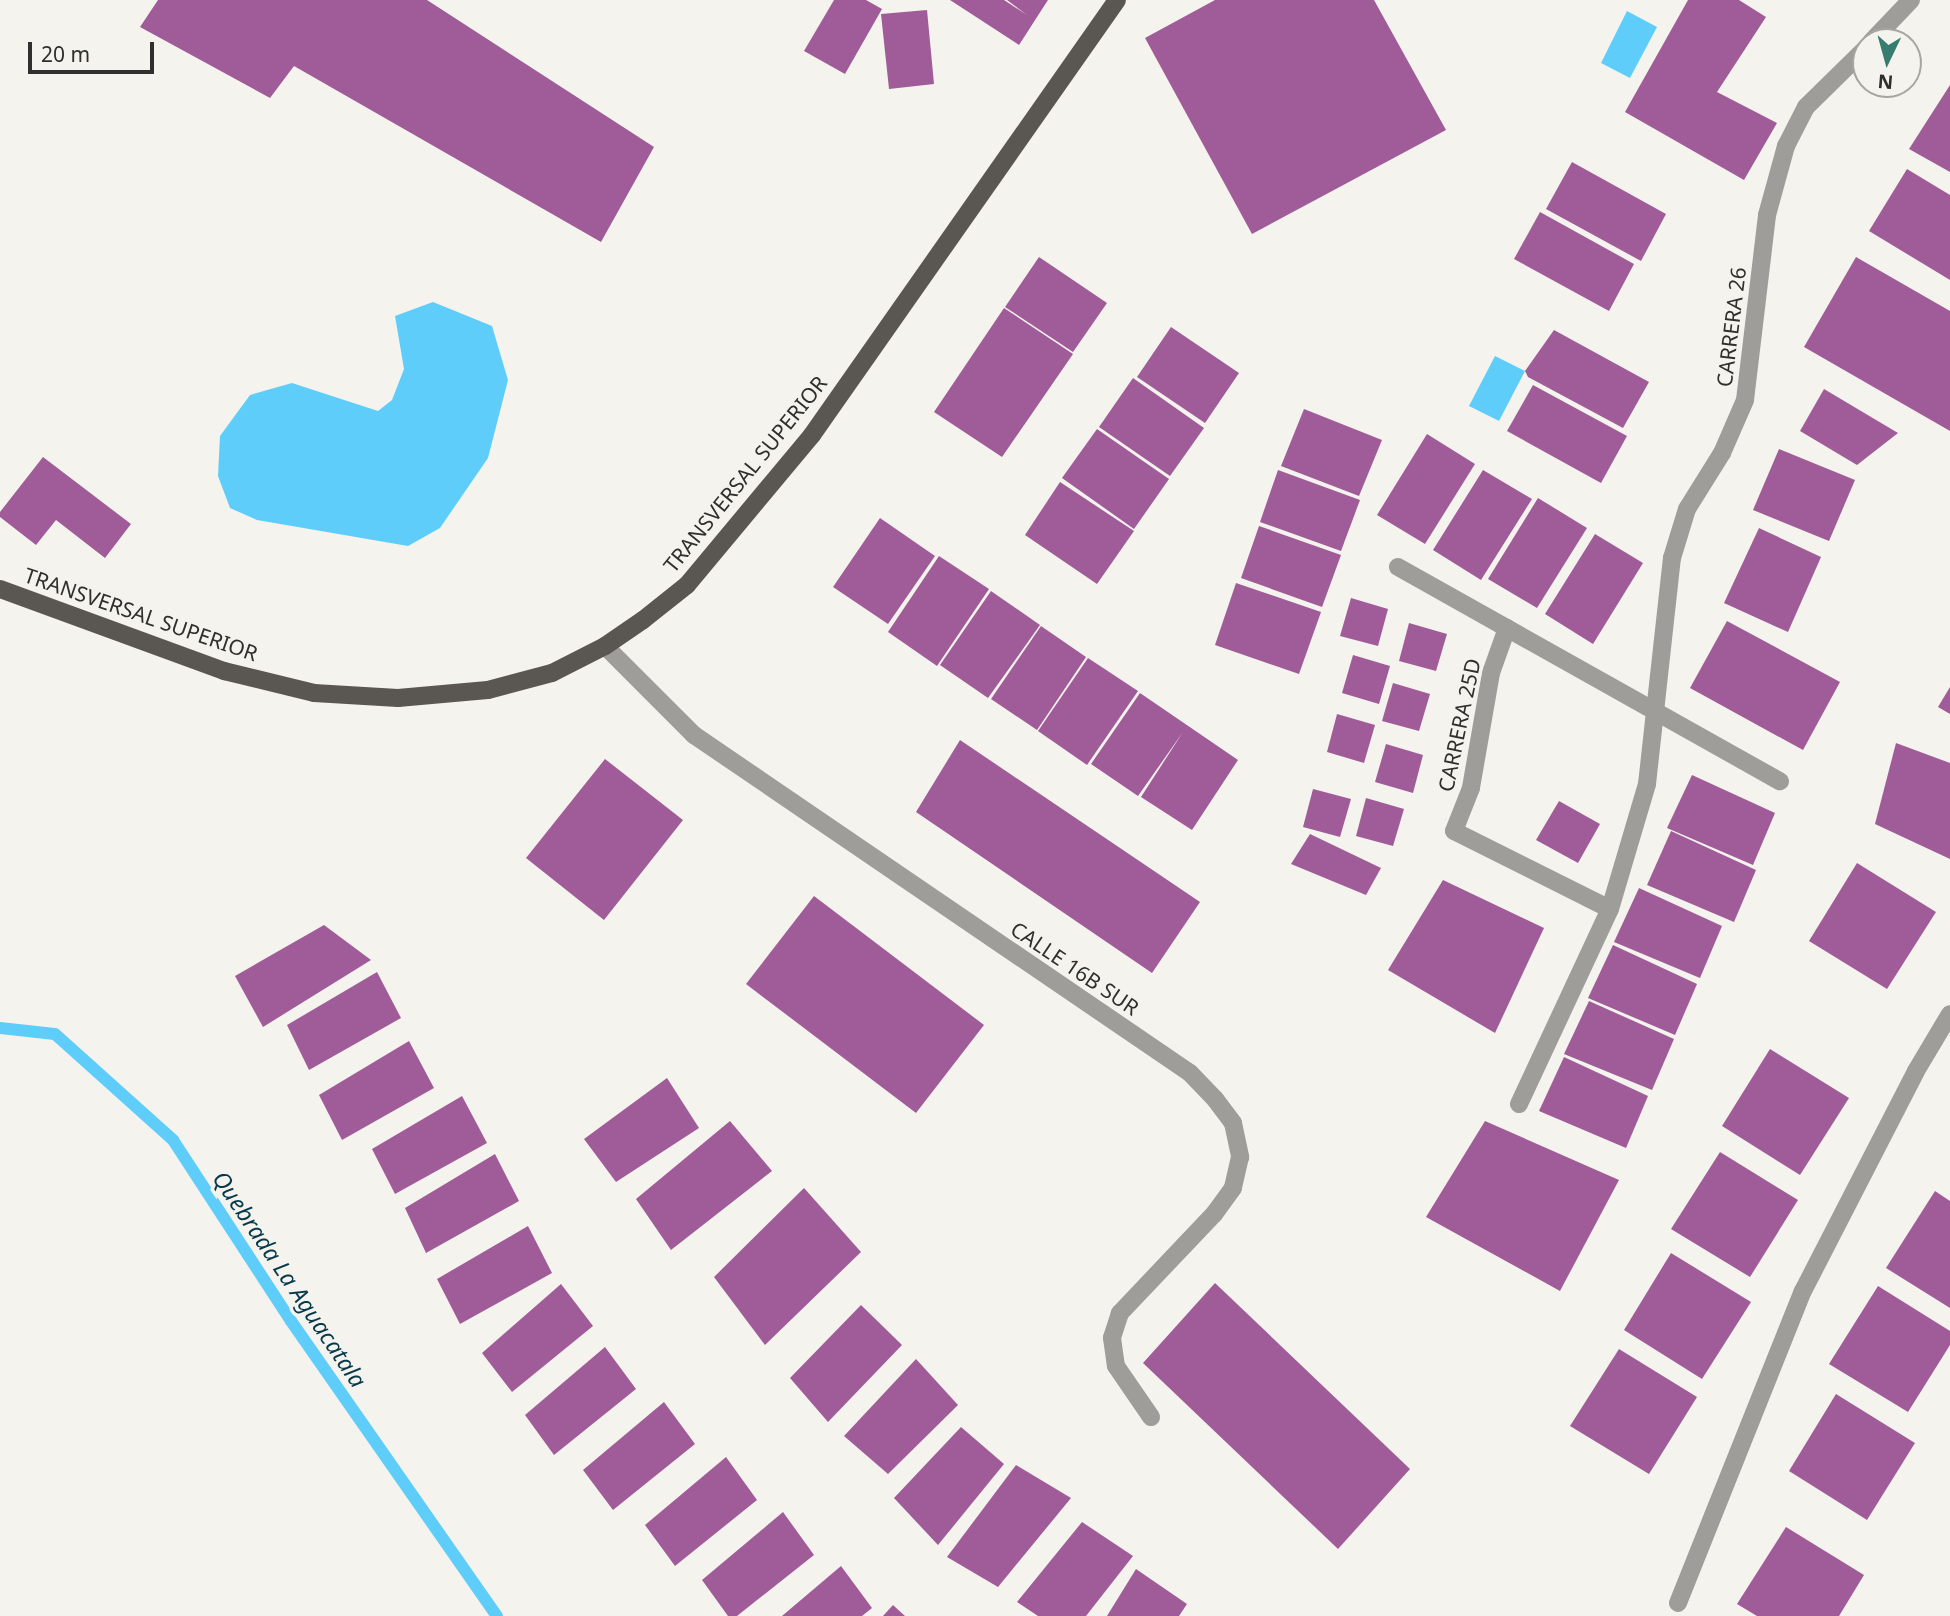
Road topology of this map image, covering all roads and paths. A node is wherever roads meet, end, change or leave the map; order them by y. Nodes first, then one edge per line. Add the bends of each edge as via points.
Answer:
1 (1117, 0) edge
2 (1911, 0) edge
3 (1884, 28) edge
4 (1852, 62) edge
5 (1398, 567) dead end
6 (0, 589) edge
7 (1507, 628) junction
8 (606, 646) junction
9 (1656, 711) junction
10 (1780, 781) dead end
11 (1611, 909) junction
12 (1950, 1014) edge
13 (1519, 1104) dead end
14 (1151, 1417) dead end
15 (1678, 1603) dead end

1 - 8 main road, TRANSVERSAL SUPERIOR via 812,435 687,584
2 - 3 street
4 - 9 street, CARRERA 26 via 1807,107 1786,146 1767,215 1745,400 1722,453 1687,509 1672,558
5 - 7 street
6 - 8 main road, TRANSVERSAL SUPERIOR via 224,671 314,693 398,698 488,690 552,673
7 - 9 street
7 - 11 street, CARRERA 25D via 1491,673 1471,788 1454,831
8 - 14 street, CALLE 16B SUR via 694,735 1190,1073 1233,1123 1240,1157 1233,1188 1120,1313 1112,1338 1116,1367
9 - 10 street
9 - 11 street, CARRERA 26 via 1647,784
11 - 13 street, CARRERA 26
12 - 15 street via 1803,1291

